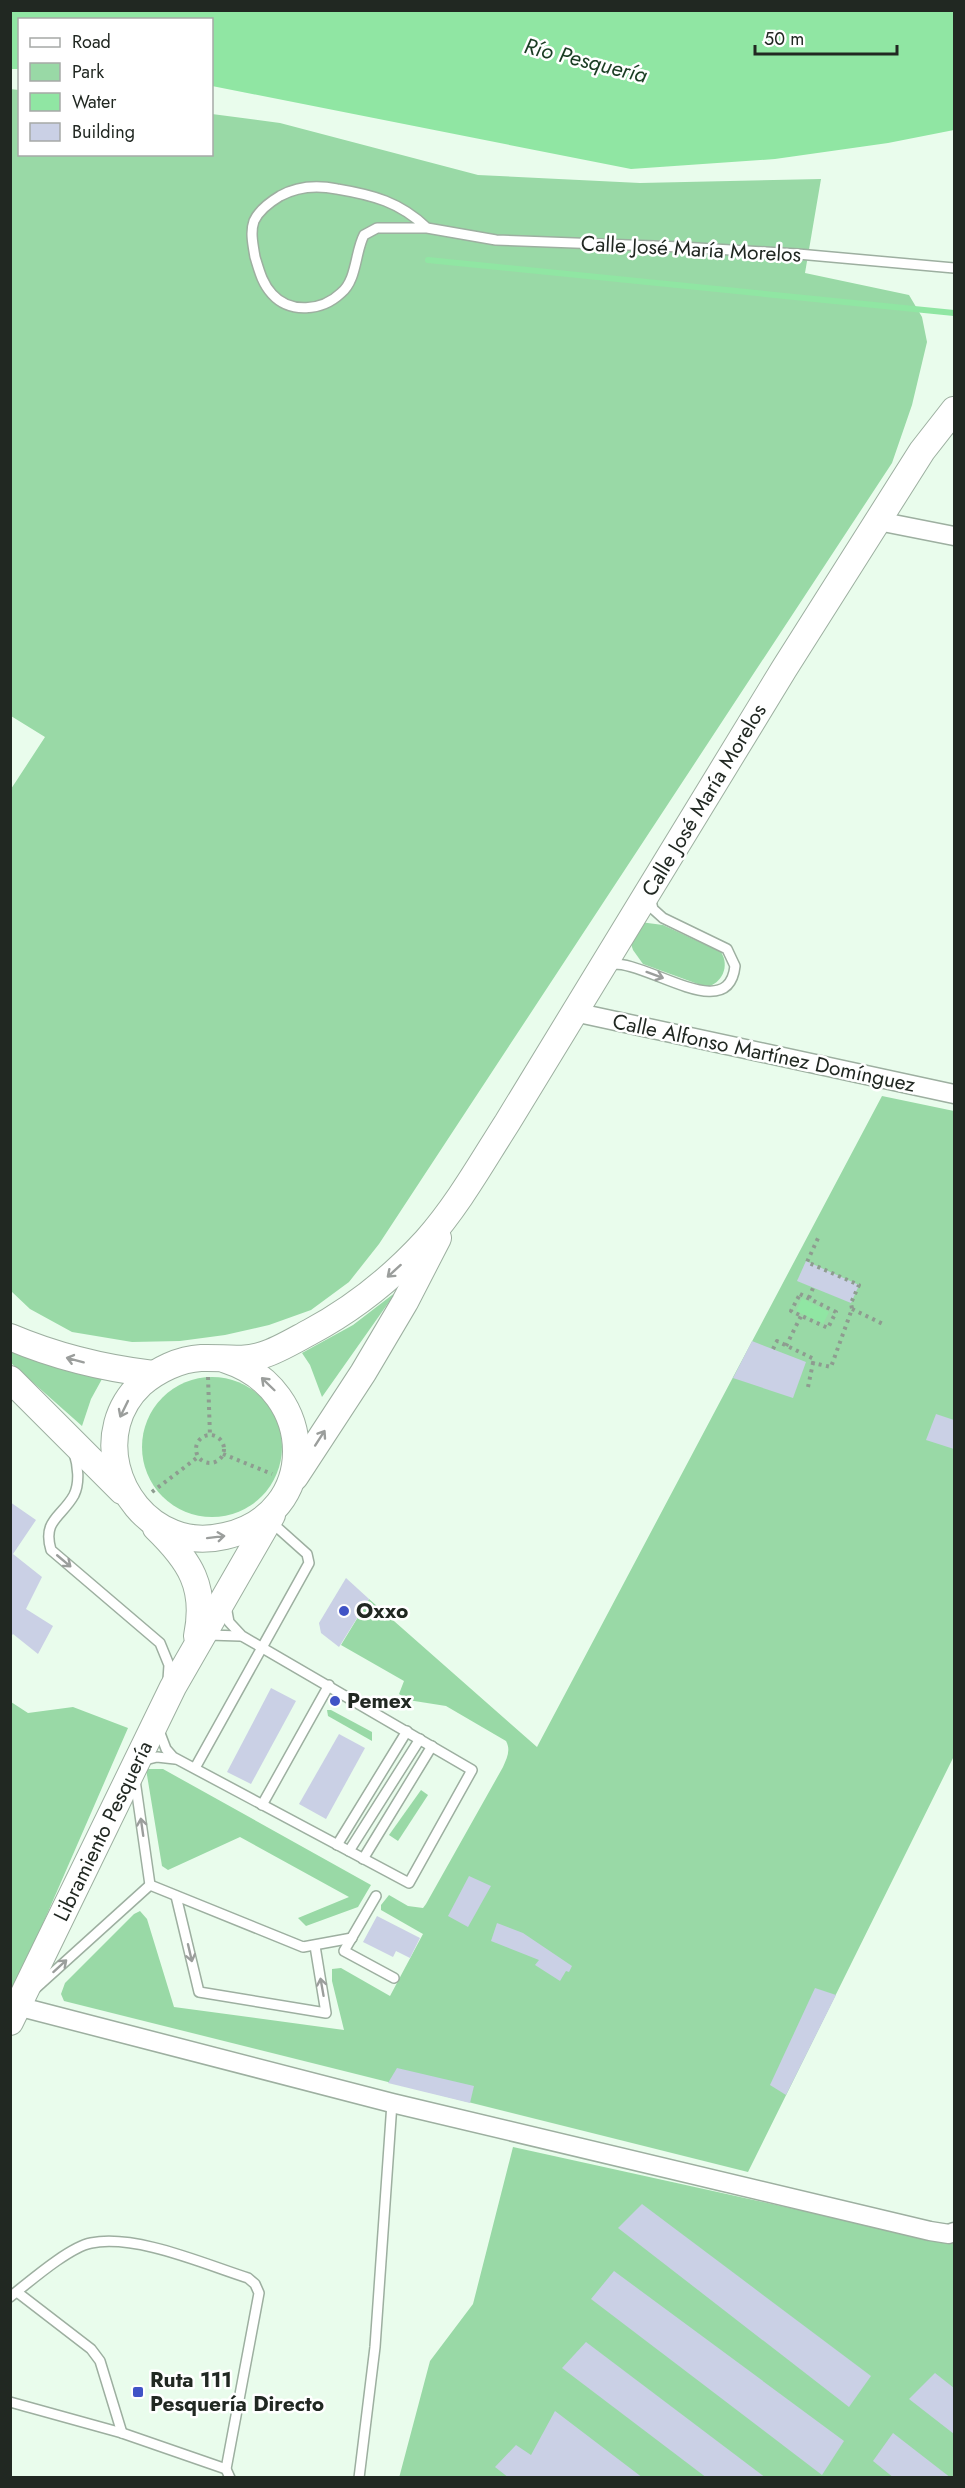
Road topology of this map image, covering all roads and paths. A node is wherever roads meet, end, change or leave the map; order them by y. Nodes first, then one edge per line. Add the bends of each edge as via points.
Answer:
1 (427, 228) junction
2 (954, 268) edge
3 (954, 410) edge
4 (878, 521) junction
5 (954, 536) edge
6 (650, 889) junction
7 (600, 969) junction
8 (574, 1012) junction
9 (954, 1094) edge
10 (460, 1196) junction
11 (819, 1236) dead end
12 (813, 1288) dead end
13 (808, 1298) junction
14 (852, 1309) junction
15 (801, 1316) junction
16 (885, 1325) dead end
17 (10, 1336) edge
18 (786, 1346) junction
19 (773, 1349) dead end
20 (216, 1360) junction
21 (805, 1366) dead end
22 (813, 1366) junction
23 (153, 1374) junction
24 (10, 1378) edge
25 (808, 1387) dead end
26 (210, 1436) junction
27 (69, 1437) junction
28 (223, 1454) junction
29 (198, 1457) junction
30 (287, 1488) junction
31 (135, 1506) junction
32 (269, 1520) junction
33 (229, 1589) junction
34 (242, 1636) junction
35 (261, 1646) junction
36 (194, 1648) junction
37 (329, 1685) junction
38 (160, 1714) junction
39 (407, 1731) junction
40 (420, 1739) junction
41 (432, 1746) junction
42 (177, 1760) junction
43 (134, 1767) junction
44 (195, 1768) junction
45 (262, 1805) junction
46 (337, 1845) junction
47 (349, 1851) junction
48 (363, 1859) junction
49 (150, 1885) junction
50 (176, 1896) junction
51 (376, 1896) dead end
52 (352, 1938) junction
53 (315, 1946) junction
54 (394, 1978) dead end
55 (14, 2014) edge
56 (392, 2103) junction
57 (954, 2232) edge
58 (14, 2295) edge
59 (10, 2402) edge
60 (122, 2433) junction
61 (228, 2473) edge
62 (358, 2478) edge

1 - 1 lane, Calle José María Morelos via 413,214 388,201 345,190 310,187 288,191 263,207 254,223 252,239 259,271 271,293 280,302 308,308 330,302 343,292 353,273 360,243 369,231
1 - 2 lane, Calle José María Morelos via 496,240 692,248
3 - 4 main road, Calle José María Morelos
4 - 5 street
4 - 6 main road, Calle José María Morelos
6 - 7 main road, Calle José María Morelos
7 -> 6 lane via 626,964 707,993 730,984 735,966 728,949 657,914
7 - 8 main road, Calle José María Morelos
8 - 9 street, Calle Alfonso Martínez Domínguez
8 - 10 main road, Calle José María Morelos
10 -> 20 main road via 426,1241 338,1317 265,1354 245,1360
30 -> 10 main road via 363,1373
11 - 14 path via 807,1262 859,1285
12 - 13 path
13 - 15 path via 800,1294 791,1311
13 - 15 path via 836,1312 828,1328
14 - 16 path
14 - 22 path via 831,1367
15 - 18 path
23 -> 17 main road via 103,1368
18 - 19 path via 777,1341
18 - 22 path via 814,1359
20 - 23 main road via 175,1363
20 - 26 path
30 -> 20 main road via 296,1444 283,1402 265,1380 246,1368
21 - 22 path
22 - 25 path
23 -> 31 main road via 128,1400 116,1432 116,1467
24 - 27 main road
26 - 28 path via 221,1442
26 - 29 path via 197,1444
27 - 31 main road
27 -> 38 lane via 77,1462 76,1484 73,1497 51,1524 51,1550 160,1643 169,1665
28 - 29 path via 213,1462
28 - 30 path
29 - 31 path
31 -> 30 main road via 157,1526 176,1534 216,1539 254,1525 270,1513
30 - 32 main road
31 - 36 main road via 178,1549 193,1573 200,1608
32 - 33 main road
32 - 35 lane via 307,1554 309,1563
33 - 34 lane via 227,1616
33 - 36 main road
34 - 35 lane
34 - 36 lane via 211,1634
35 - 37 lane
35 - 44 lane
36 - 38 main road, Libramiento Pesquería
37 - 39 lane
37 - 45 lane
38 - 42 lane via 166,1749
38 - 43 main road, Libramiento Pesquería
39 - 40 lane
39 - 46 lane
40 - 41 lane
40 - 47 lane
41 - 48 lane
41 - 48 lane via 472,1770 409,1883
42 - 43 lane via 157,1757
42 - 44 lane
49 -> 43 lane
43 - 55 main road, Libramiento Pesquería
44 - 45 lane
45 - 46 lane
46 - 47 lane
47 - 48 lane
49 - 50 lane
55 -> 49 lane
50 - 53 lane via 303,1947
50 -> 53 lane via 199,1992 326,2013
51 - 52 lane
52 - 53 lane
52 - 54 lane via 344,1951
55 - 56 street
56 - 57 street via 930,2231
56 - 62 lane via 375,2347
58 - 60 lane via 91,2349 100,2361
58 - 61 lane via 59,2259 90,2243 133,2242 248,2278 259,2293
59 - 60 lane
60 - 61 lane

